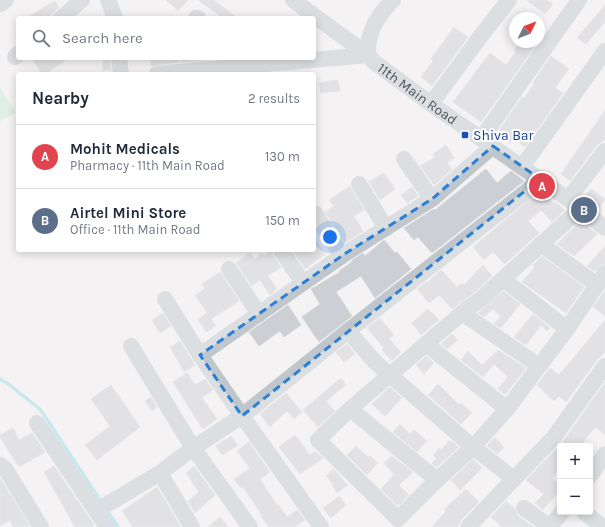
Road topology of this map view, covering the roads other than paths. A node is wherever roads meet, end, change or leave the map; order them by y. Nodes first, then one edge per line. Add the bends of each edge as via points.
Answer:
1 (6, 0) edge
2 (82, 0) edge
3 (108, 0) edge
4 (293, 0) edge
5 (394, 0) edge
6 (509, 0) edge
7 (579, 0) edge
8 (0, 4) edge
9 (377, 6) edge
10 (62, 16) edge
11 (114, 16) edge
12 (315, 16) edge
13 (316, 17) edge
14 (605, 51) edge
15 (368, 55) junction
16 (119, 60) edge
17 (312, 60) edge
18 (316, 60) edge
19 (121, 72) edge
20 (179, 72) edge
21 (431, 104) junction
22 (487, 143) junction
23 (605, 152) edge
24 (404, 159) dead end
25 (522, 167) junction
26 (540, 179) junction
27 (359, 184) dead end
28 (432, 198) junction
29 (568, 199) junction
30 (580, 209) junction
31 (316, 215) edge
32 (386, 228) junction
33 (605, 228) edge
34 (541, 244) junction
35 (282, 252) edge
36 (342, 256) junction
37 (229, 269) dead end
38 (503, 279) junction
39 (601, 279) edge
40 (303, 283) junction
41 (165, 300) dead end
42 (259, 314) junction
43 (462, 314) junction
44 (567, 329) junction
45 (348, 331) junction
46 (426, 344) junction
47 (131, 346) dead end
48 (200, 355) junction
49 (539, 366) junction
50 (605, 366) edge
51 (390, 375) junction
52 (350, 409) junction
53 (507, 409) junction
54 (242, 416) junction
55 (37, 423) dead end
56 (473, 447) junction
57 (193, 448) junction
58 (0, 465) edge
59 (160, 473) junction
60 (514, 479) junction
61 (437, 480) junction
62 (101, 507) junction
63 (524, 508) dead end
64 (560, 515) edge
65 (588, 515) edge
66 (394, 523) edge
67 (41, 527) edge
68 (107, 527) edge
69 (192, 527) edge
70 (250, 527) edge
71 (320, 527) edge
72 (468, 527) edge
73 (550, 527) edge
74 (603, 527) edge

1 - 8 street
2 - 10 street
3 - 11 street
4 - 12 street, 11th Main Road
5 - 9 street
6 - 21 street
7 - 22 street
9 - 15 street
13 - 15 street, 11th Main Road
14 - 25 street
15 - 18 street
15 - 21 street, 11th Main Road
16 - 19 street
17 - 20 street
21 - 22 street, 11th Main Road
22 - 25 street, 11th Main Road
22 - 28 street
23 - 29 street
24 - 28 street
25 - 26 street, 11th Main Road
26 - 29 street, 11th Main Road
26 - 45 street
27 - 32 street
28 - 32 street
29 - 30 street, 11th Main Road
30 - 33 street, 11th Main Road
30 - 34 street
31 - 36 street
32 - 36 street
34 - 38 street
34 - 39 street
35 - 40 street
36 - 40 street
37 - 42 street
38 - 43 street
38 - 44 street
39 - 44 street
40 - 42 street
41 - 48 street
42 - 48 street
43 - 46 street
43 - 49 street
44 - 49 street
45 - 51 street
45 - 54 street
46 - 51 street
46 - 53 street
47 - 57 street
48 - 54 street
49 - 53 street
50 - 60 street via 554,437
51 - 52 street
51 - 56 street
52 - 61 street
52 - 66 street via 318,440
53 - 56 street
54 - 57 street
54 - 71 street
55 - 62 street
56 - 60 street
56 - 61 street
57 - 59 street
57 - 70 street
58 - 67 street via 6,470
59 - 62 street
59 - 69 street
60 - 72 street
61 - 66 street
62 - 68 street
63 - 73 street
64 - 73 street
65 - 74 street

